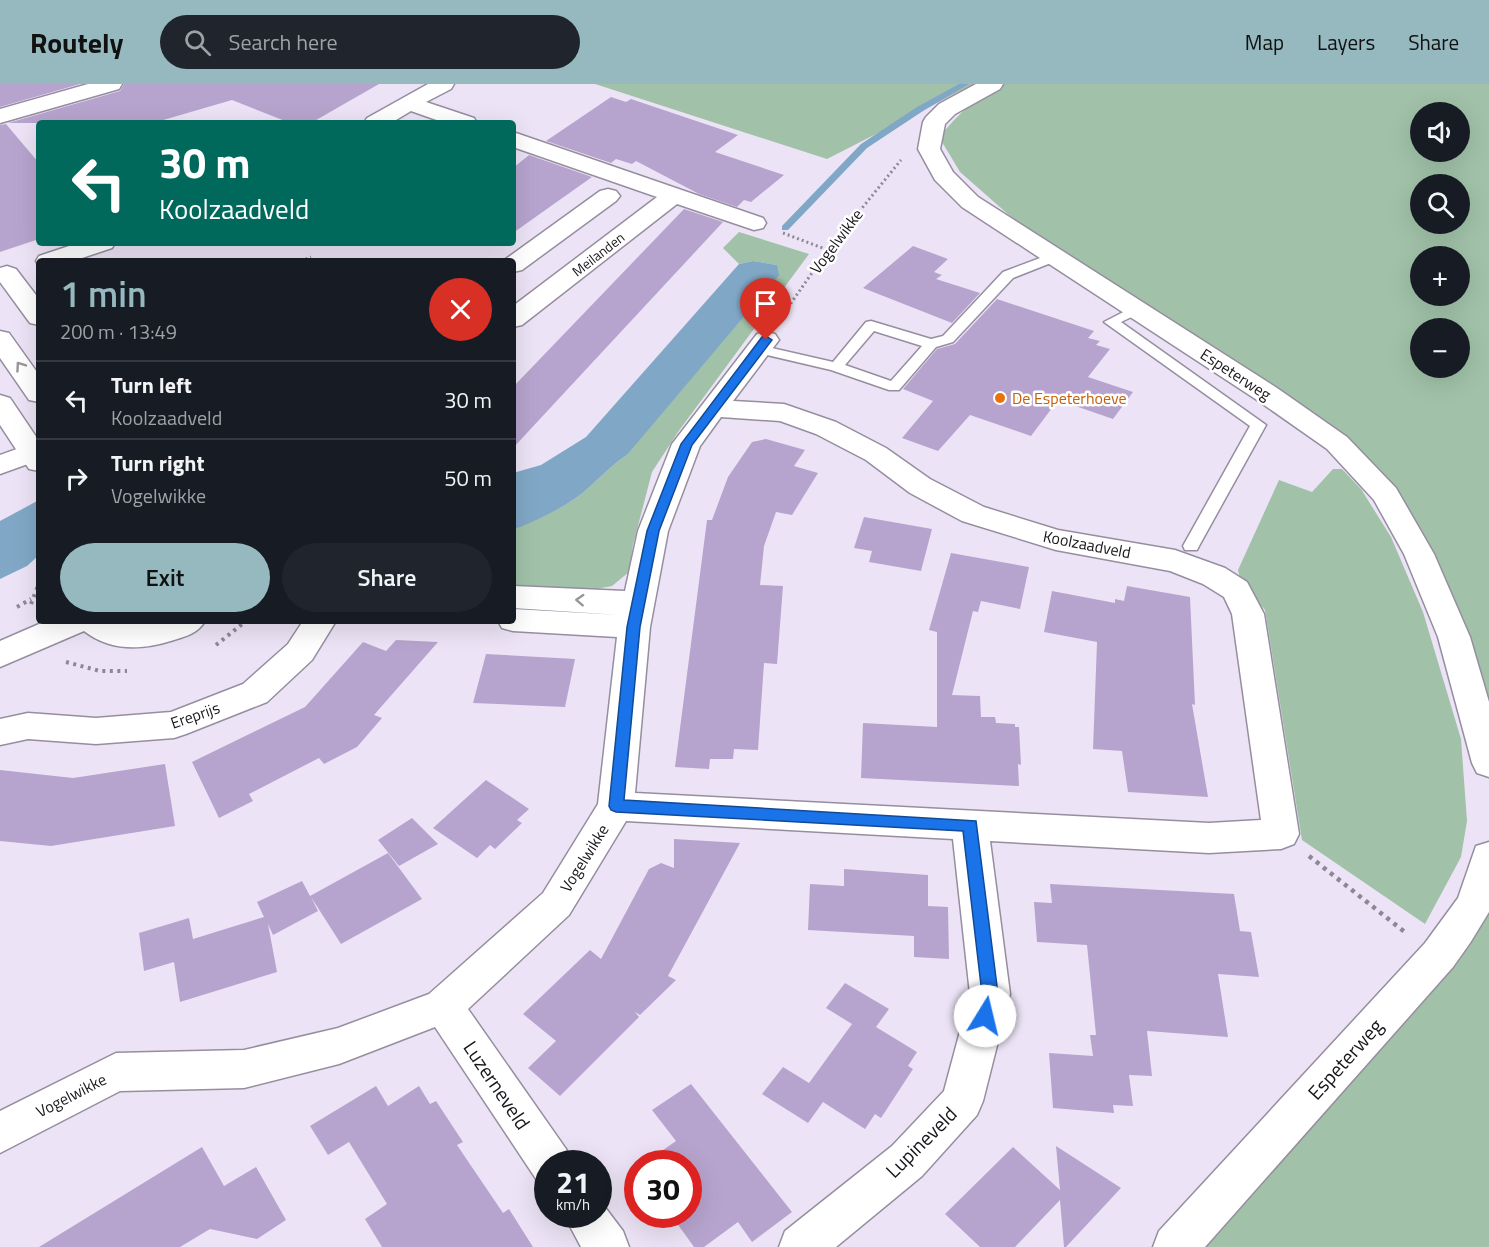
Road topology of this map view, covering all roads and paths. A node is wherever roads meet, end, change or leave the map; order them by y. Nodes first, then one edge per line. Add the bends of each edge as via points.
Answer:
1 (111, 84) edge
2 (443, 84) edge
3 (992, 84) edge
4 (406, 103) junction
5 (0, 116) edge
6 (380, 120) edge
7 (457, 120) edge
8 (516, 140) edge
9 (929, 149) junction
10 (674, 195) junction
11 (608, 196) dead end
12 (754, 223) joint
13 (94, 246) edge
14 (828, 250) junction
15 (1056, 256) junction
16 (57, 258) edge
17 (516, 263) edge
18 (36, 265) edge
19 (4, 275) edge
20 (1137, 309) junction
21 (36, 313) edge
22 (516, 313) edge
23 (0, 339) edge
24 (763, 344) junction
25 (931, 344) junction
26 (836, 368) junction
27 (36, 390) edge
28 (0, 404) edge
29 (712, 408) junction
30 (36, 454) edge
31 (36, 455) edge
32 (0, 465) edge
33 (1191, 546) dead end
34 (516, 597) edge
35 (636, 615) junction
36 (516, 620) edge
37 (69, 624) edge
38 (96, 624) edge
39 (182, 624) edge
40 (318, 624) edge
41 (0, 655) edge
42 (0, 732) edge
43 (1489, 763) edge
44 (616, 806) junction
45 (970, 825) junction
46 (1281, 834) junction
47 (1489, 857) edge
48 (1408, 935) dead end
49 (443, 1006) junction
50 (0, 1133) edge
51 (541, 1150) edge
52 (595, 1228) edge
53 (607, 1247) edge
54 (801, 1247) edge
55 (1175, 1247) edge

1 - 5 street
2 - 4 street
3 - 9 street via 947,109 934,122
4 - 6 street
4 - 7 street
8 - 10 street
9 - 14 path, Vogelwikke via 899,160
9 - 15 street, Espeterweg via 943,175 970,202
10 - 12 street
10 - 22 street, Meilanden
11 - 17 street
12 - 14 path
13 - 16 street
14 - 24 path, Vogelwikke
15 - 20 street, Espeterweg
15 - 25 lane via 1008,274 948,339
18 - 19 street
19 - 21 street
20 - 33 lane via 1111,322 1258,425
20 - 43 street, Espeterweg via 1337,443 1386,495 1419,554 1454,637
27 -> 23 street
24 - 26 lane
24 - 29 street, Vogelwikke
25 - 26 lane via 894,387
25 - 26 lane via 871,325
28 - 30 street
29 - 35 street, Vogelwikke via 686,444 653,531
29 - 46 street, Koolzaadveld via 784,413 826,428 876,454 920,486 973,514 1056,540 1175,561 1214,576 1236,590 1248,614
31 - 32 street
35 -> 34 street
35 - 36 street
35 - 44 street, Vogelwikke
37 - 41 street
38 - 39 street via 115,634 135,636 157,634
40 - 42 street, Ereprijs via 300,652 255,693 174,725 96,731 28,726
44 - 45 street
44 - 49 street, Vogelwikke via 556,904
45 - 46 street via 1209,838
45 - 54 street, Lupineveld via 990,994 962,1101 907,1161
46 - 48 path
47 - 55 street, Espeterweg via 1485,883 1468,917 1439,955
49 - 50 street, Vogelwikke via 339,1046 244,1069 116,1072
49 - 51 street, Luzerneveld
52 - 53 street

